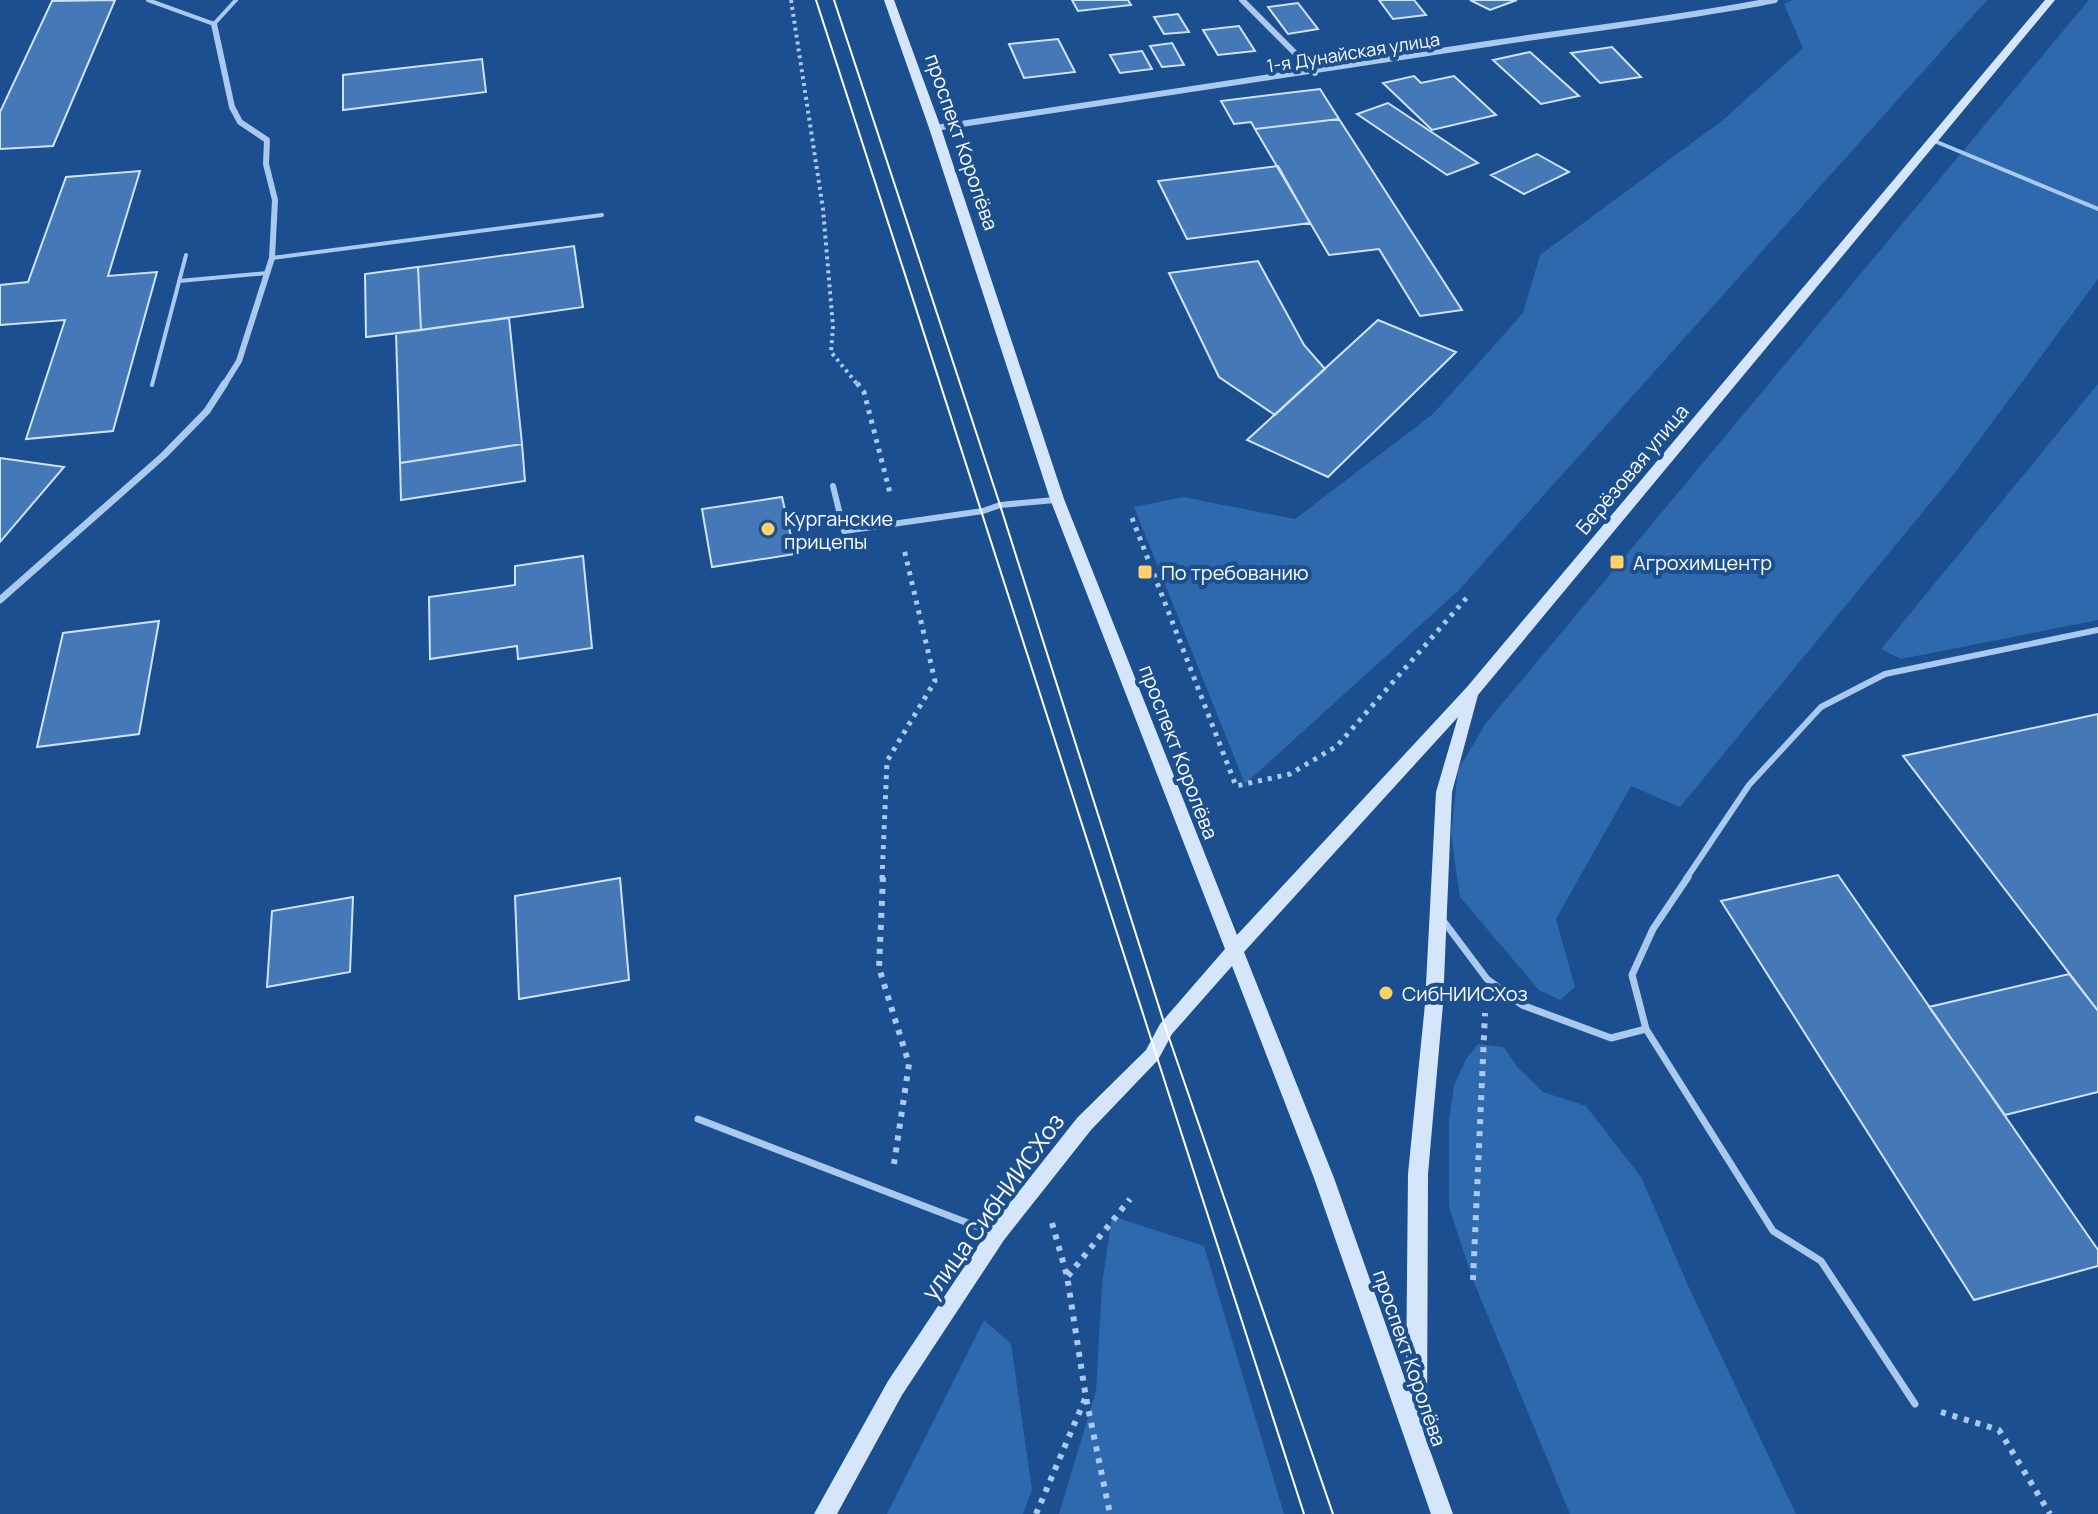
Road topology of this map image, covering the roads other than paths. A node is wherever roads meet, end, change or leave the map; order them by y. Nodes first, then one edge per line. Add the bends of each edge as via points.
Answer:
1 (148, 0) edge
2 (236, 0) edge
3 (889, 0) edge
4 (1242, 0) edge
5 (1775, 0) edge
6 (2050, 0) edge
7 (214, 24) junction
8 (1315, 73) junction
9 (935, 128) junction
10 (1932, 140) junction
11 (2098, 209) edge
12 (602, 215) dead end
13 (186, 255) dead end
14 (272, 258) junction
15 (268, 273) junction
16 (179, 281) junction
17 (152, 385) dead end
18 (833, 486) dead end
19 (1057, 499) junction
20 (0, 600) edge
21 (2098, 630) edge
22 (1472, 691) junction
23 (1439, 914) junction
24 (1234, 954) junction
25 (1646, 1029) junction
26 (698, 1119) dead end
27 (997, 1234) junction
28 (1915, 1404) road end
29 (1416, 1442) junction
30 (825, 1514) edge
31 (1442, 1514) edge

1 - 7 lane
2 - 7 lane
3 - 9 main road, проспект Королёва
4 - 8 street
5 - 8 street, 1-я Дунайская улица
6 - 10 main road, Берёзовая улица
7 - 14 street via 232,107 240,122 267,140 266,164 275,200
8 - 9 street, 1-я Дунайская улица
9 - 19 main road, проспект Королёва
10 - 11 lane
10 - 22 main road, Берёзовая улица
12 - 14 lane
13 - 16 lane
14 - 15 street
15 - 16 lane
15 - 20 street via 239,361 207,411
16 - 17 lane
18 - 19 lane via 844,531
19 - 24 main road, проспект Королёва
21 - 25 lane via 1885,674 1821,707 1749,785 1653,929 1632,975
22 - 23 main road via 1444,792
22 - 24 main road, Берёзовая улица
23 - 25 lane via 1487,979 1522,1005 1611,1038
23 - 29 main road via 1418,1174
24 - 27 main road, улица СибНИИСХоз via 1166,1029 1152,1055 1084,1124
24 - 29 main road, проспект Королёва via 1324,1178
25 - 28 lane via 1773,1231 1821,1261
26 - 27 lane
27 - 30 main road, улица СибНИИСХоз via 895,1388
29 - 31 main road, проспект Королёва

